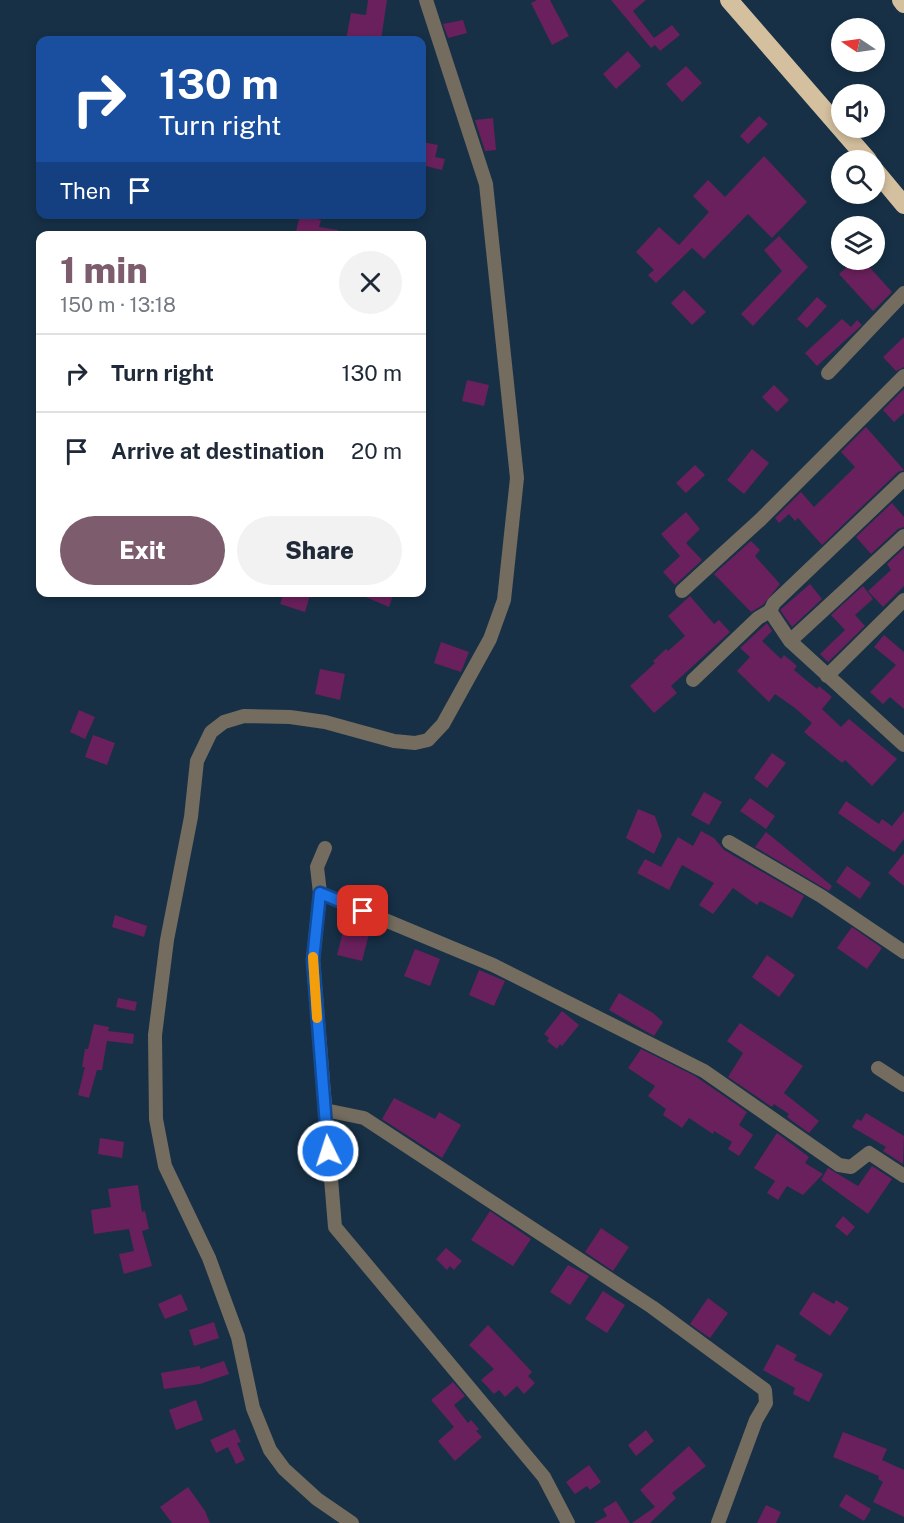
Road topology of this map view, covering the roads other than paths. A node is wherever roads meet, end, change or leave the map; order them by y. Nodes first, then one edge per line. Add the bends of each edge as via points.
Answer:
1 (426, 0) edge
2 (729, 0) edge
3 (901, 0) edge
4 (904, 4) edge
5 (859, 150) edge
6 (885, 182) edge
7 (904, 205) edge
8 (904, 293) edge
9 (828, 373) dead end
10 (904, 376) edge
11 (904, 479) edge
12 (904, 536) edge
13 (682, 591) dead end
14 (904, 600) edge
15 (770, 611) junction
16 (790, 641) junction
17 (827, 676) junction
18 (693, 680) dead end
19 (904, 746) edge
20 (729, 842) dead end
21 (325, 848) dead end
22 (320, 893) junction
23 (904, 952) edge
24 (878, 1068) dead end
25 (904, 1085) edge
26 (325, 1110) junction
27 (904, 1176) edge
28 (352, 1523) edge
29 (568, 1523) edge
30 (718, 1523) edge

1 - 28 street via 486,184 517,478 504,600 490,639 443,724 428,740 394,741 290,717 244,716 211,732 197,761 155,1035 156,1119 165,1166 209,1258 238,1337 253,1408 270,1450 284,1469 316,1499
2 - 5 highway
3 - 4 highway
6 - 7 highway
8 - 9 street
10 - 13 street via 760,520
11 - 15 street
12 - 16 street
14 - 17 street
15 - 16 street
15 - 18 street
16 - 17 street
17 - 19 street
20 - 23 street via 821,896
21 - 22 street via 317,867
22 - 26 street via 313,960
22 - 27 street via 493,965 704,1071 839,1165 851,1167 869,1153
24 - 25 street
26 - 29 street via 335,1227 544,1477
26 - 30 street via 364,1118 652,1307 765,1390 766,1403

